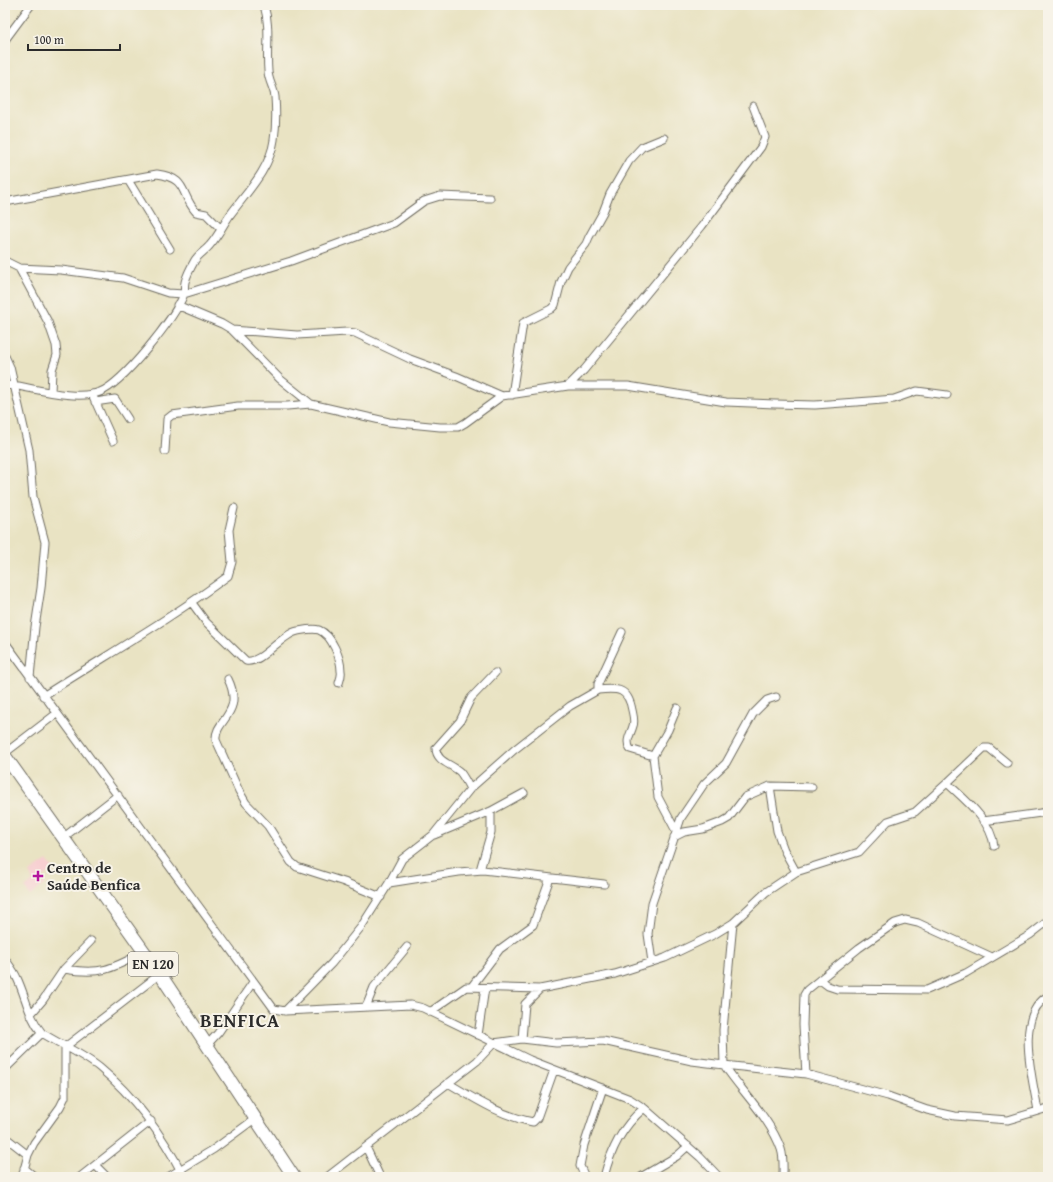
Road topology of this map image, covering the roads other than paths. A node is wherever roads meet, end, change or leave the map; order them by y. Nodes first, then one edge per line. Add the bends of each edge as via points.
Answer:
1 (31, 5) edge
2 (264, 5) edge
3 (5, 40) edge
4 (753, 106) dead end
5 (664, 138) dead end
6 (128, 180) junction
7 (490, 198) dead end
8 (5, 202) edge
9 (221, 230) junction
10 (170, 250) dead end
11 (5, 261) edge
12 (19, 268) junction
13 (184, 294) junction
14 (177, 305) junction
15 (232, 330) junction
16 (5, 356) edge
17 (9, 386) edge
18 (568, 386) junction
19 (51, 392) junction
20 (92, 394) junction
21 (512, 395) junction
22 (948, 395) dead end
23 (502, 396) junction
24 (95, 402) junction
25 (312, 404) junction
26 (128, 419) dead end
27 (113, 441) dead end
28 (165, 451) dead end
29 (234, 508) dead end
30 (192, 603) junction
31 (622, 632) dead end
32 (5, 642) edge
33 (495, 672) dead end
34 (30, 677) junction
35 (228, 679) dead end
36 (339, 683) dead end
37 (598, 690) junction
38 (44, 696) junction
39 (776, 697) dead end
40 (677, 708) dead end
41 (56, 714) junction
42 (5, 754) edge
43 (653, 756) junction
44 (1007, 763) dead end
45 (947, 783) junction
46 (770, 786) junction
47 (812, 787) dead end
48 (470, 788) junction
49 (524, 793) dead end
50 (118, 795) junction
51 (491, 811) junction
52 (1048, 812) edge
53 (983, 821) junction
54 (675, 834) junction
55 (433, 835) junction
56 (64, 837) junction
57 (994, 846) dead end
58 (480, 870) junction
59 (796, 872) junction
60 (550, 878) junction
61 (389, 883) junction
62 (604, 884) dead end
63 (381, 897) junction
64 (1048, 921) edge
65 (733, 923) junction
66 (91, 941) dead end
67 (407, 947) dead end
68 (144, 952) junction
69 (992, 957) junction
70 (5, 959) edge
71 (652, 962) junction
72 (64, 969) junction
73 (160, 974) junction
74 (820, 980) junction
75 (253, 982) junction
76 (472, 986) junction
77 (486, 988) junction
78 (519, 989) junction
79 (540, 989) junction
80 (1048, 996) edge
81 (525, 1004) junction
82 (366, 1007) junction
83 (285, 1011) junction
84 (430, 1012) junction
85 (30, 1015) junction
86 (42, 1033) junction
87 (478, 1035) junction
88 (522, 1039) junction
89 (494, 1043) junction
90 (207, 1045) junction
91 (65, 1047) junction
92 (724, 1065) junction
93 (5, 1069) edge
94 (554, 1070) junction
95 (806, 1074) junction
96 (448, 1083) junction
97 (603, 1088) junction
98 (644, 1108) junction
99 (1048, 1108) edge
100 (1038, 1111) junction
101 (256, 1118) junction
102 (151, 1121) junction
103 (5, 1137) edge
104 (688, 1146) junction
105 (366, 1147) junction
106 (28, 1155) junction
107 (96, 1166) junction
108 (24, 1168) junction
109 (180, 1169) junction
110 (22, 1177) edge
111 (35, 1177) edge
112 (80, 1177) edge
113 (107, 1177) edge
114 (168, 1177) edge
115 (184, 1177) edge
116 (294, 1177) edge
117 (327, 1177) edge
118 (380, 1177) edge
119 (585, 1177) edge
120 (604, 1177) edge
121 (641, 1177) edge
122 (719, 1177) edge
123 (783, 1177) edge

1 - 3 street
2 - 9 street via 269,34 268,73 275,96 274,139 268,158 252,188
4 - 18 street via 765,137 761,147 702,226
5 - 21 street via 642,147 629,161 586,244 568,268 555,304 551,309 523,323
6 - 8 street
6 - 9 street via 157,174 170,176 183,188 196,212 206,214
6 - 10 street
7 - 13 street via 440,196 424,201 400,220 387,226 291,261
9 - 13 street via 211,245 196,258 185,281
11 - 12 street
12 - 13 street via 61,270 123,278 168,293
12 - 19 street via 48,322 56,346
13 - 14 street
14 - 15 street
14 - 20 street via 153,342 126,371 107,388
15 - 23 street via 297,335 355,333 410,359
15 - 25 street via 280,379
16 - 17 street via 10,367
17 - 19 street
17 - 34 street via 29,450 33,497 45,542
18 - 21 street
18 - 22 street via 628,386 726,402 815,405 894,399 917,391
19 - 20 street
20 - 24 street
21 - 23 street
23 - 25 street via 458,427 389,422
24 - 26 street via 115,399
24 - 27 street
25 - 28 street via 238,406 172,415 167,419
29 - 30 street via 229,530 231,570 228,576
30 - 36 street via 206,622 246,661 255,660 291,633 314,629 321,631 330,638 336,652 342,671
30 - 38 street
31 - 37 street via 598,684
32 - 34 street
33 - 48 street via 471,698 460,721 436,748 442,761 459,771
34 - 38 street
35 - 63 street via 234,696 229,714 217,732 216,740 246,803 268,826 291,862 297,867
37 - 43 street via 613,689 624,692 630,700 634,722 628,737 628,746 630,749
37 - 48 street via 570,706
38 - 41 street
39 - 54 street via 767,700 753,714 726,763 704,784 686,808
40 - 43 street
41 - 42 street
41 - 50 street
42 - 56 main road, EN 120
43 - 54 street via 658,797
44 - 45 street via 986,747
45 - 53 street
45 - 59 street via 915,812 888,821 859,852
46 - 47 street
46 - 54 street via 745,797 729,818 722,822 703,829
46 - 59 street via 777,831
48 - 55 street
49 - 51 street
50 - 56 street
50 - 75 street
51 - 55 street
51 - 58 street via 490,832
52 - 53 street
53 - 57 street via 991,833
54 - 71 street via 652,903 648,934
55 - 61 street via 402,859
56 - 68 main road, EN 120
58 - 60 street
58 - 61 street
59 - 65 street via 766,892
60 - 62 street
60 - 76 street via 533,925 500,949
61 - 63 street
63 - 83 street via 332,963
64 - 69 street via 1030,935
65 - 71 street via 715,934
65 - 92 street via 723,1030
66 - 72 street
67 - 82 street via 374,987
68 - 72 street via 118,966 98,972
68 - 73 main road, EN 120
69 - 74 street via 938,987 921,991 837,989
69 - 74 street via 905,920 895,923
70 - 85 street via 17,976
71 - 79 street via 616,974
72 - 85 street
73 - 90 main road, EN 120
73 - 91 street
74 - 95 street via 807,990 803,1001
75 - 83 street via 271,1006
75 - 90 street
76 - 77 street
76 - 84 street via 462,989
77 - 78 street
77 - 87 street
78 - 79 street
78 - 81 street
79 - 81 street
80 - 100 street via 1034,1009 1028,1039
81 - 88 street
82 - 83 street
82 - 84 street via 411,1005
84 - 87 street
85 - 86 street
86 - 91 street
86 - 93 street
87 - 89 street
88 - 89 street
88 - 92 street via 556,1043 604,1041 692,1061
89 - 94 street
89 - 96 street via 477,1061
90 - 101 main road, EN 120
91 - 102 street via 100,1068
91 - 106 street via 65,1097
92 - 95 street
92 - 123 street via 764,1119 777,1142 781,1150
94 - 96 street via 537,1118 533,1122 496,1111
94 - 97 street
95 - 100 street via 955,1116 1008,1120
96 - 105 street
97 - 98 street
97 - 119 street via 584,1145 580,1166
98 - 104 street
98 - 120 street via 626,1125 608,1158
99 - 100 street
101 - 109 street via 214,1149
101 - 116 main road, EN 120
102 - 107 street
102 - 109 street
103 - 106 street
104 - 121 street via 677,1156
104 - 122 street
105 - 117 street
105 - 118 street
106 - 108 street
107 - 112 street
107 - 113 street
108 - 110 street
108 - 111 street
109 - 114 street
109 - 115 street

